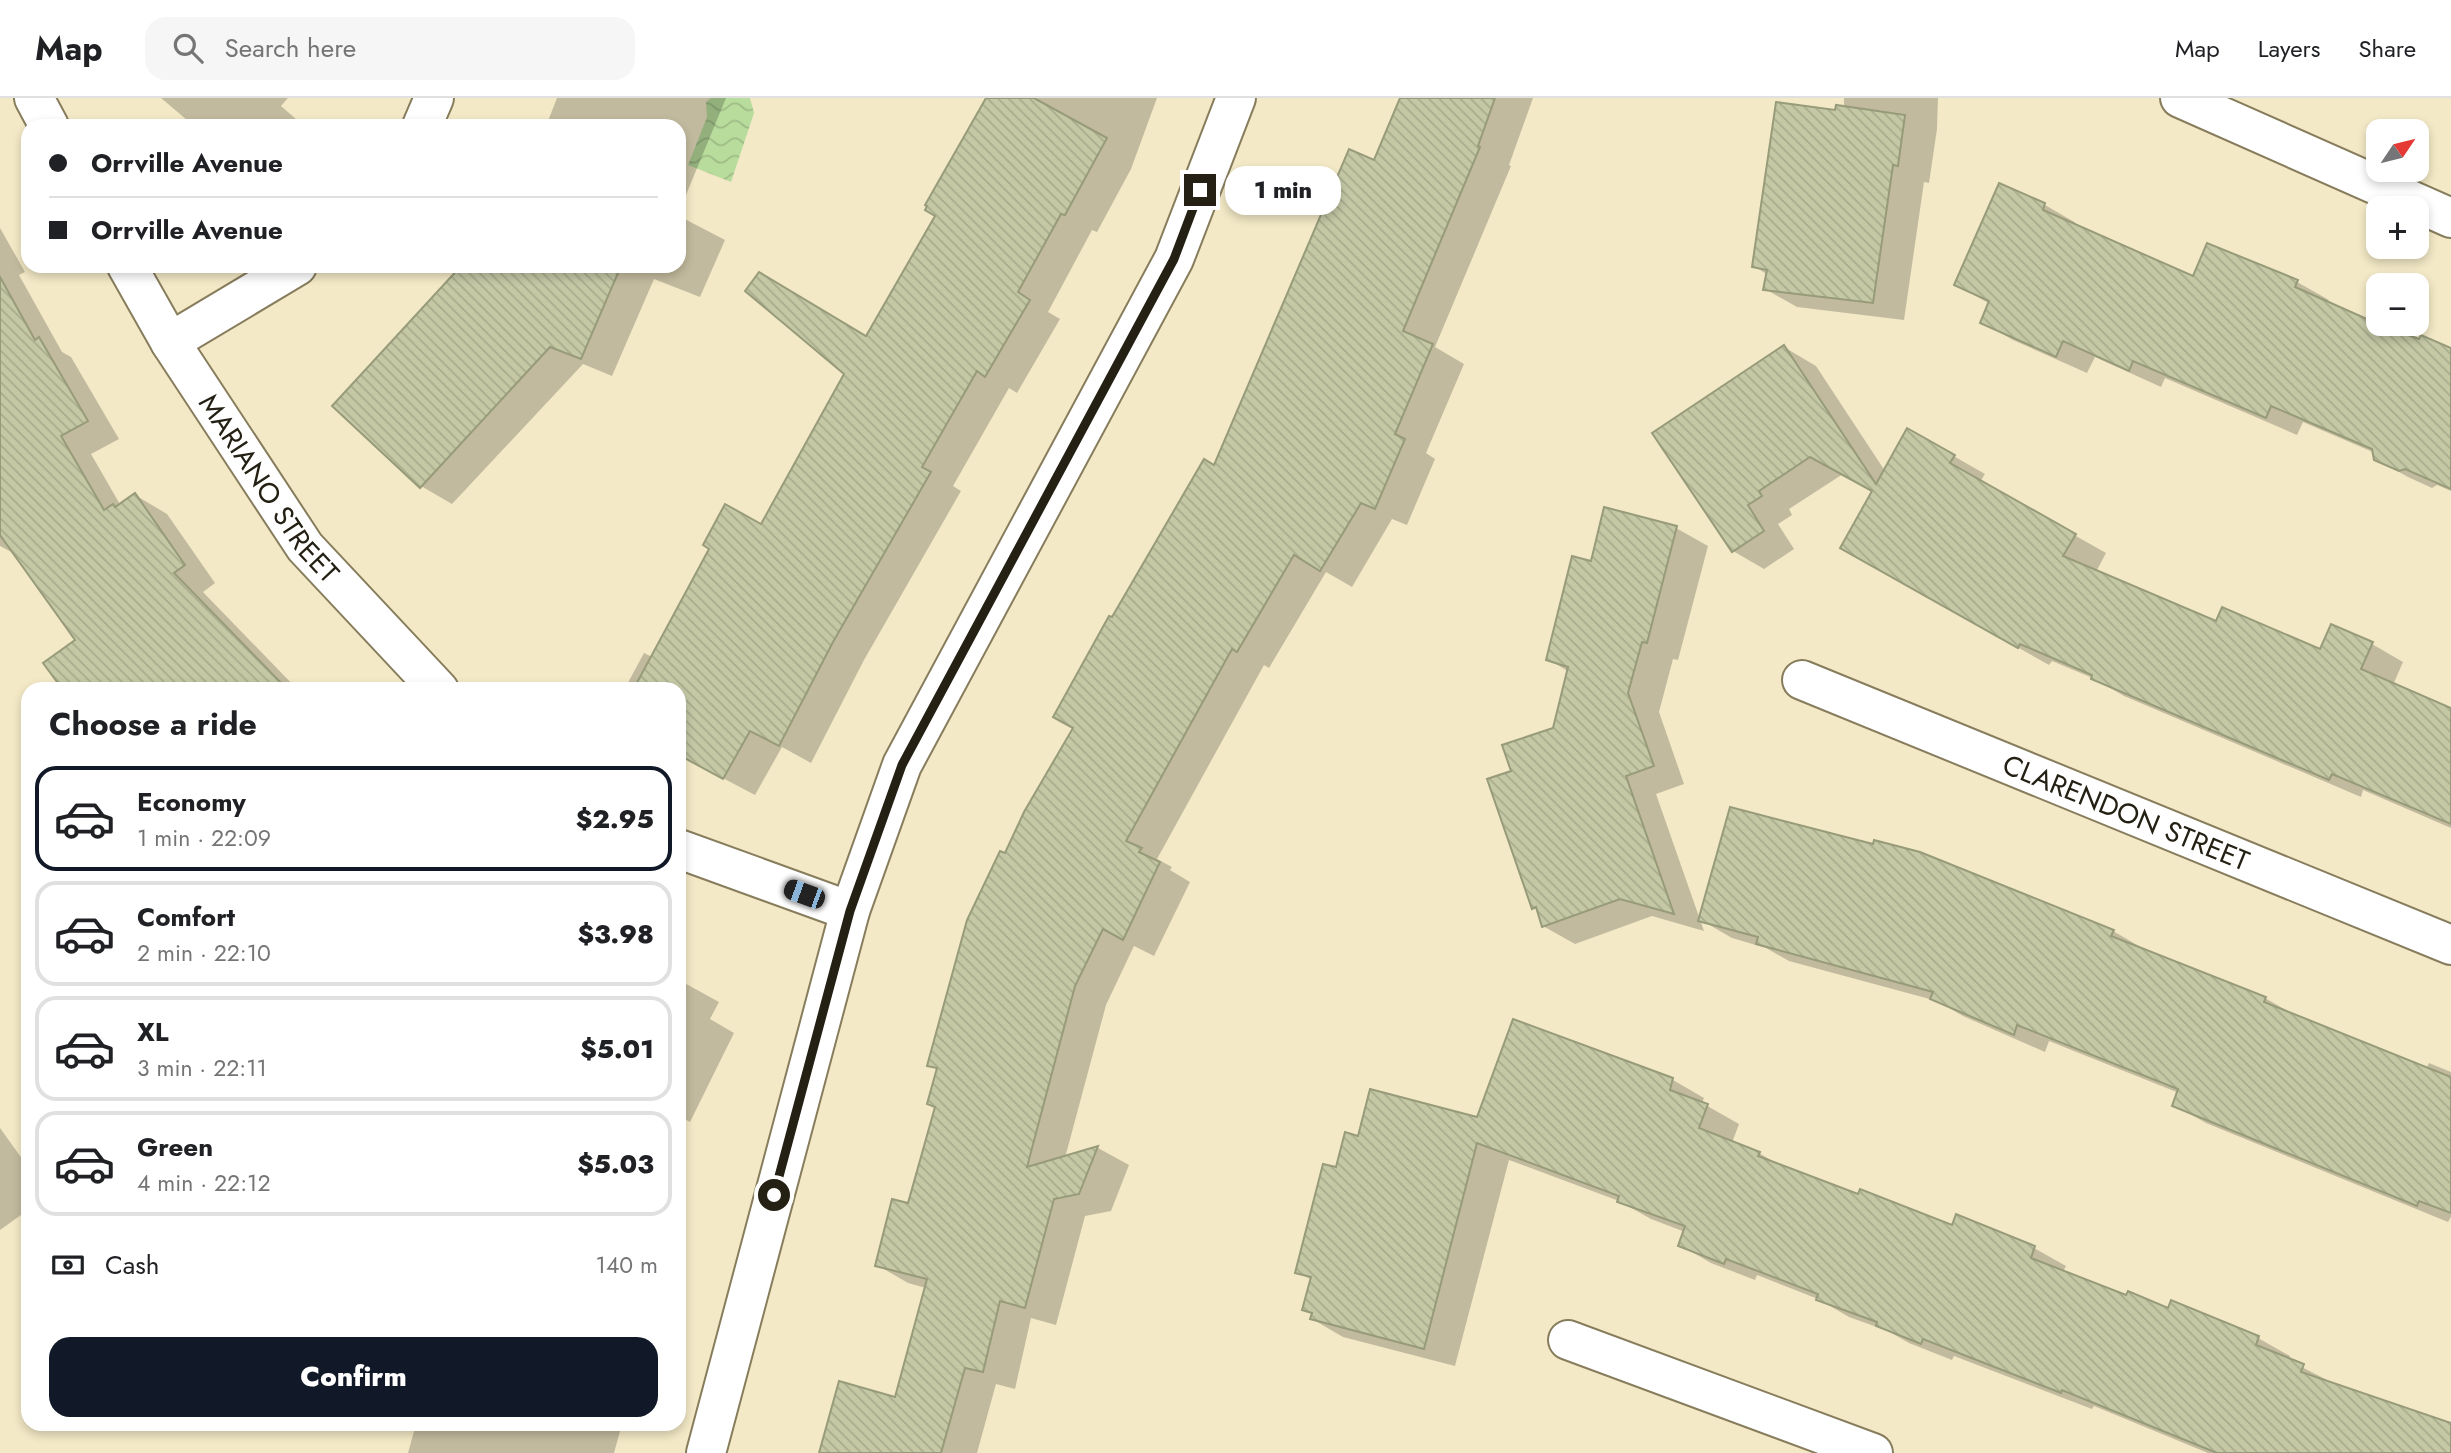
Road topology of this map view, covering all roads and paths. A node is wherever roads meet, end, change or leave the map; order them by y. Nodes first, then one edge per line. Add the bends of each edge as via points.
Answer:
1 (34, 98) edge
2 (434, 98) edge
3 (1236, 98) edge
4 (2180, 98) edge
5 (46, 119) edge
6 (425, 119) edge
7 (2451, 218) edge
8 (131, 273) edge
9 (285, 273) edge
10 (170, 342) junction
11 (1802, 680) dead end
12 (432, 682) edge
13 (686, 852) edge
14 (850, 911) junction
15 (2451, 945) edge
16 (1568, 1340) dead end
17 (706, 1453) edge
18 (1873, 1453) edge

1 - 5 street
2 - 6 street
3 - 14 street via 1174,259 902,765
4 - 7 street
8 - 10 street, MARIANO STREET
9 - 10 street
10 - 12 street, MARIANO STREET via 305,547
11 - 15 street, CLARENDON STREET
13 - 14 street
14 - 17 street
16 - 18 street

